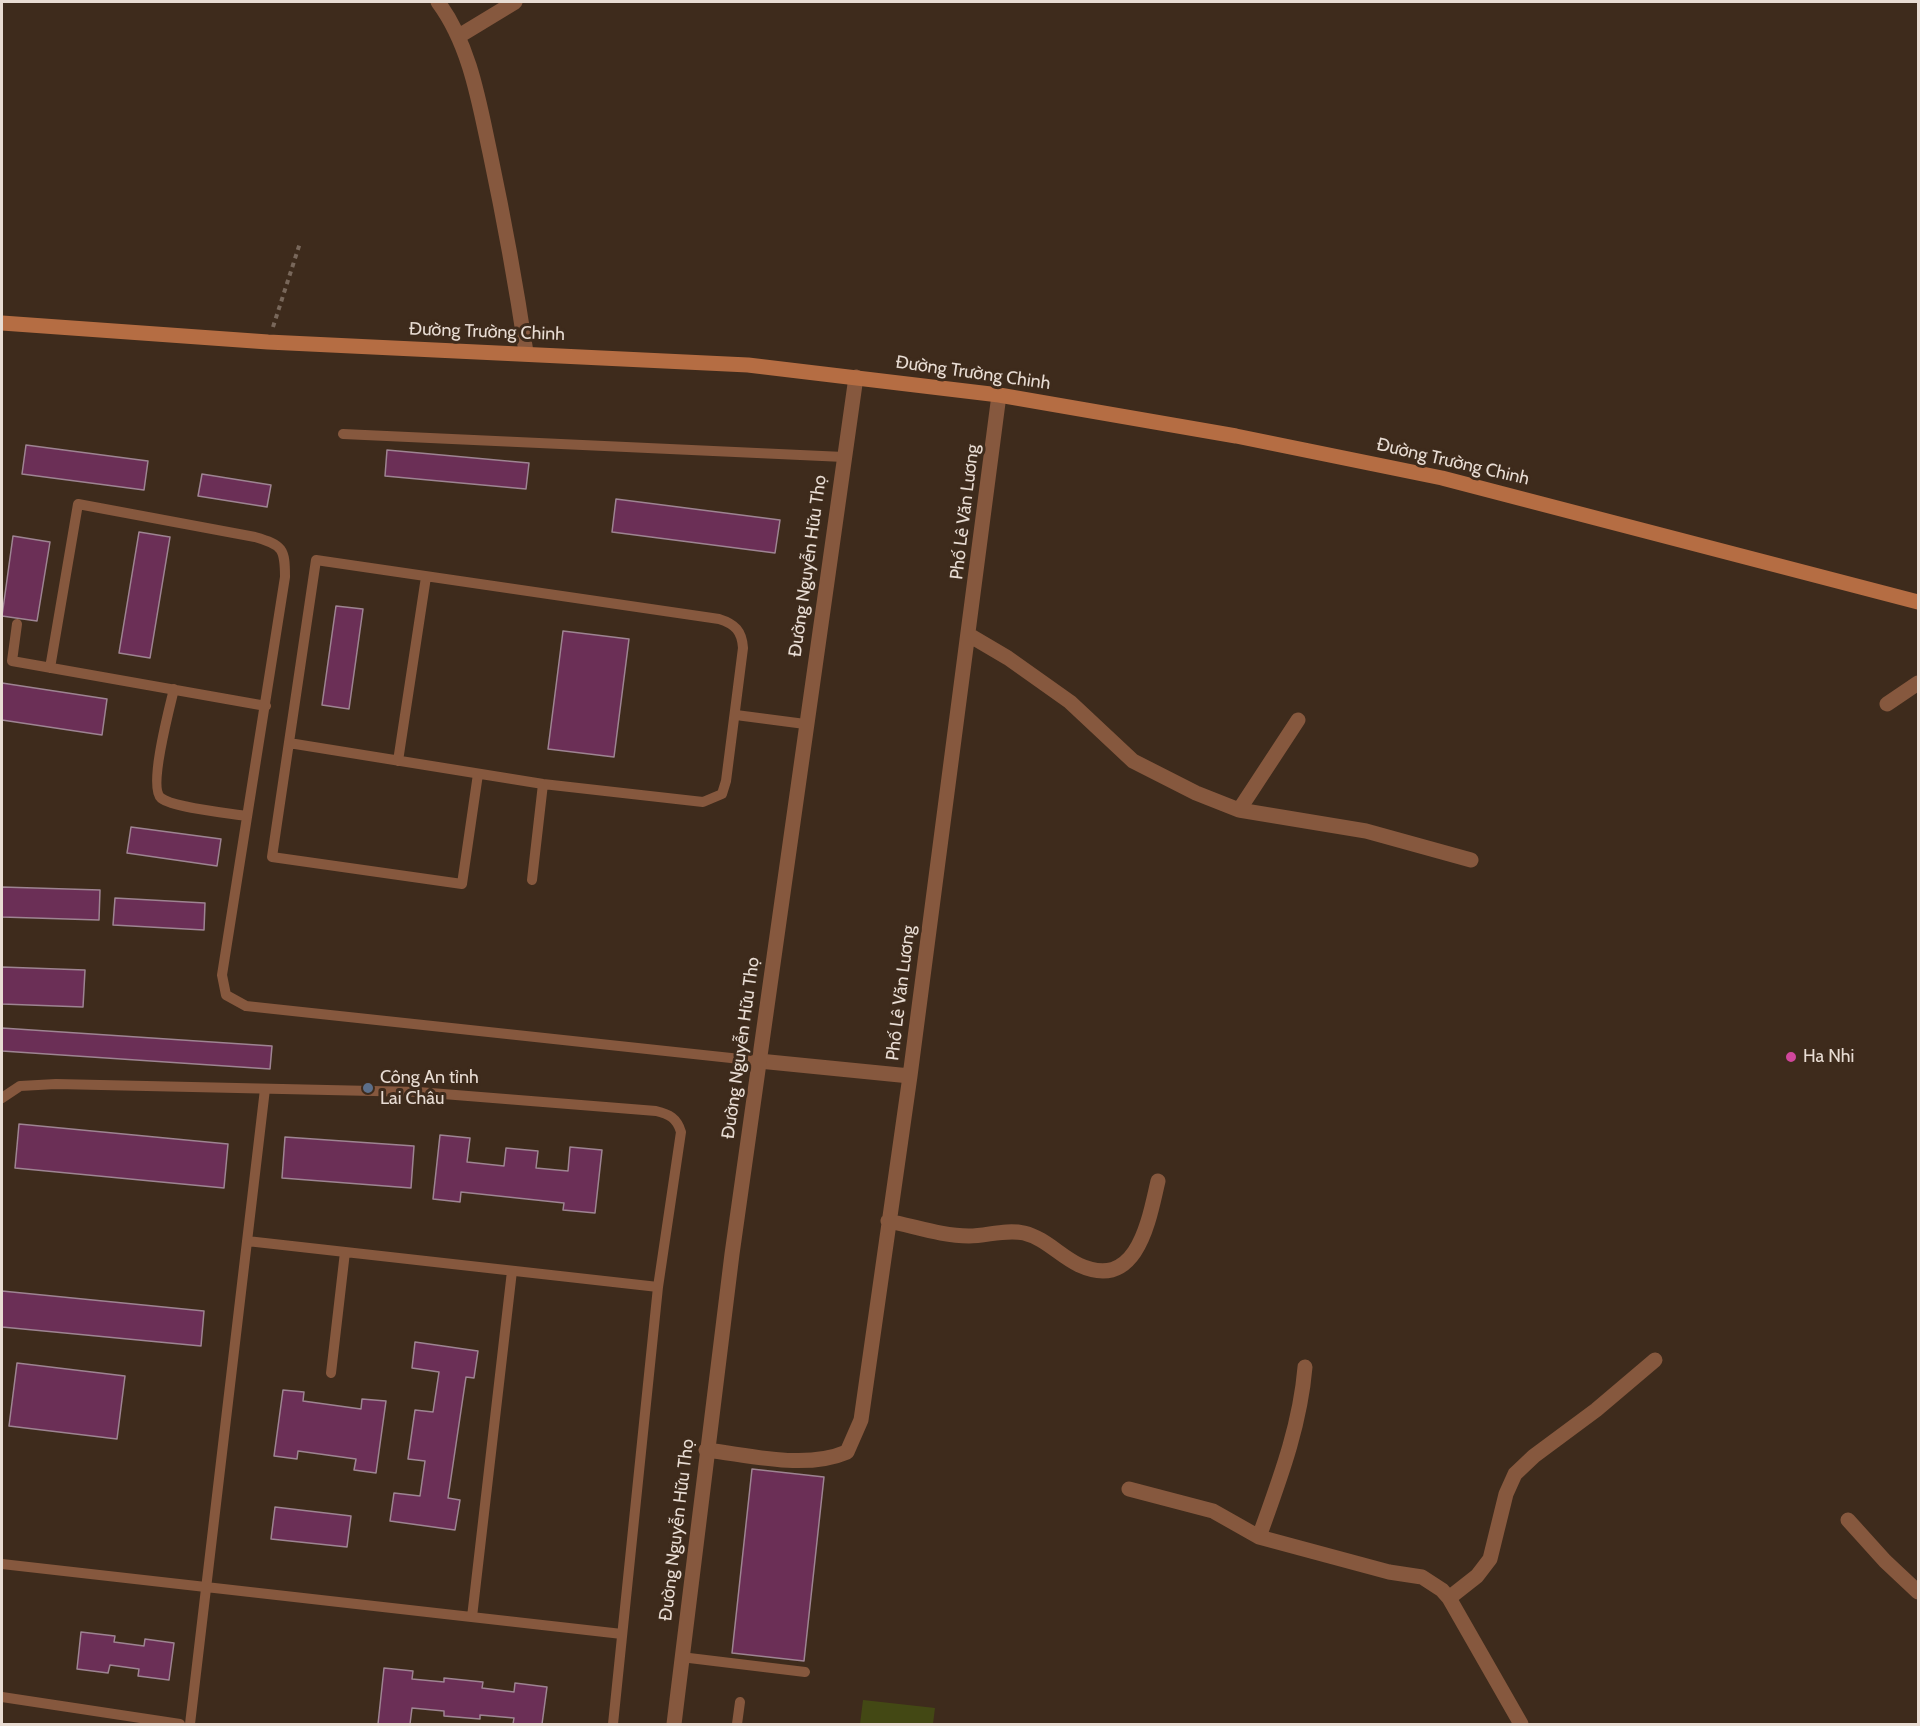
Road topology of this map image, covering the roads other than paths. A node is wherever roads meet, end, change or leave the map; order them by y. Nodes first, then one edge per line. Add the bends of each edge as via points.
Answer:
1 (438, 2) edge
2 (515, 2) edge
3 (459, 36) junction
4 (2, 323) edge
5 (526, 352) junction
6 (856, 377) junction
7 (999, 395) junction
8 (343, 434) dead end
9 (844, 458) junction
10 (426, 576) junction
11 (1918, 602) edge
12 (17, 624) dead end
13 (969, 635) junction
14 (50, 668) junction
15 (1918, 683) edge
16 (174, 689) junction
17 (1887, 704) dead end
18 (266, 706) junction
19 (736, 715) junction
20 (1298, 720) dead end
21 (805, 724) junction
22 (289, 742) junction
23 (398, 761) junction
24 (478, 774) junction
25 (543, 784) junction
26 (1239, 810) junction
27 (247, 816) junction
28 (1471, 860) dead end
29 (532, 880) dead end
30 (759, 1061) junction
31 (910, 1076) junction
32 (265, 1089) junction
33 (2, 1098) edge
34 (1158, 1181) dead end
35 (888, 1221) junction
36 (247, 1241) junction
37 (345, 1252) junction
38 (512, 1271) junction
39 (658, 1287) junction
40 (1656, 1360) dead end
41 (1305, 1367) dead end
42 (330, 1373) dead end
43 (706, 1450) junction
44 (1129, 1489) dead end
45 (1848, 1520) dead end
46 (1259, 1537) junction
47 (2, 1564) edge
48 (206, 1587) junction
49 (1918, 1592) edge
50 (1449, 1598) junction
51 (472, 1617) junction
52 (622, 1634) junction
53 (681, 1658) junction
54 (805, 1672) dead end
55 (2, 1697) edge
56 (740, 1702) dead end
57 (180, 1725) edge
58 (190, 1725) edge
59 (613, 1725) edge
60 (674, 1725) edge
61 (737, 1725) edge
62 (1521, 1725) edge

1 - 3 street
2 - 3 street
3 - 5 street via 508,238
4 - 5 main road, Đường Trường Chinh via 268,342
5 - 6 main road, Đường Trường Chinh via 748,365
6 - 7 main road, Đường Trường Chinh
6 - 9 street, Đường Nguyễn Hữu Thọ
7 - 11 main road, Đường Trường Chinh via 1236,436 1442,478
7 - 13 street, Phố Lê Văn Lương
8 - 9 lane
9 - 21 street, Đường Nguyễn Hữu Thọ
10 - 19 lane via 731,623 742,638 743,648
10 - 22 lane via 316,560
10 - 23 lane
12 - 14 lane via 12,661
13 - 26 street via 1062,696 1145,769
13 - 31 street, Phố Lê Văn Lương
14 - 16 lane
14 - 18 lane via 78,504 246,535 280,547 285,555 285,578
15 - 17 street
16 - 18 lane
16 - 27 lane via 157,774 157,793 173,803
18 - 27 lane
19 - 21 lane
19 - 25 lane via 726,781 722,794 714,800 687,801
20 - 26 street
21 - 30 street, Đường Nguyễn Hữu Thọ
22 - 23 lane
22 - 24 lane via 272,857 462,884
23 - 24 lane
24 - 25 lane
25 - 29 lane
26 - 28 street via 1366,831
27 - 30 lane via 222,975 226,995 235,1002
30 - 31 street
30 - 43 street, Đường Nguyễn Hữu Thọ
31 - 35 street, Phố Lê Văn Lương
32 - 33 lane via 56,1084 20,1086
32 - 36 lane
32 - 39 lane via 418,1092 669,1114 681,1132
34 - 35 street via 1138,1249 1128,1261 1104,1270 1080,1265 1023,1233 969,1236
35 - 43 street, Phố Lê Văn Lương via 861,1420 848,1452 827,1458 795,1459
36 - 37 lane
36 - 48 lane
37 - 38 lane
37 - 42 lane
38 - 39 lane
38 - 51 lane
39 - 52 lane
40 - 50 street via 1515,1474 1490,1559 1477,1576
41 - 46 street via 1292,1439
43 - 53 street, Đường Nguyễn Hữu Thọ
44 - 46 street via 1213,1510
45 - 49 street
46 - 50 street via 1389,1572 1422,1577
47 - 48 lane
48 - 51 lane
48 - 58 lane
50 - 62 street
51 - 52 lane
52 - 59 lane
53 - 54 lane
53 - 60 street, Đường Nguyễn Hữu Thọ
55 - 57 lane
56 - 61 lane

